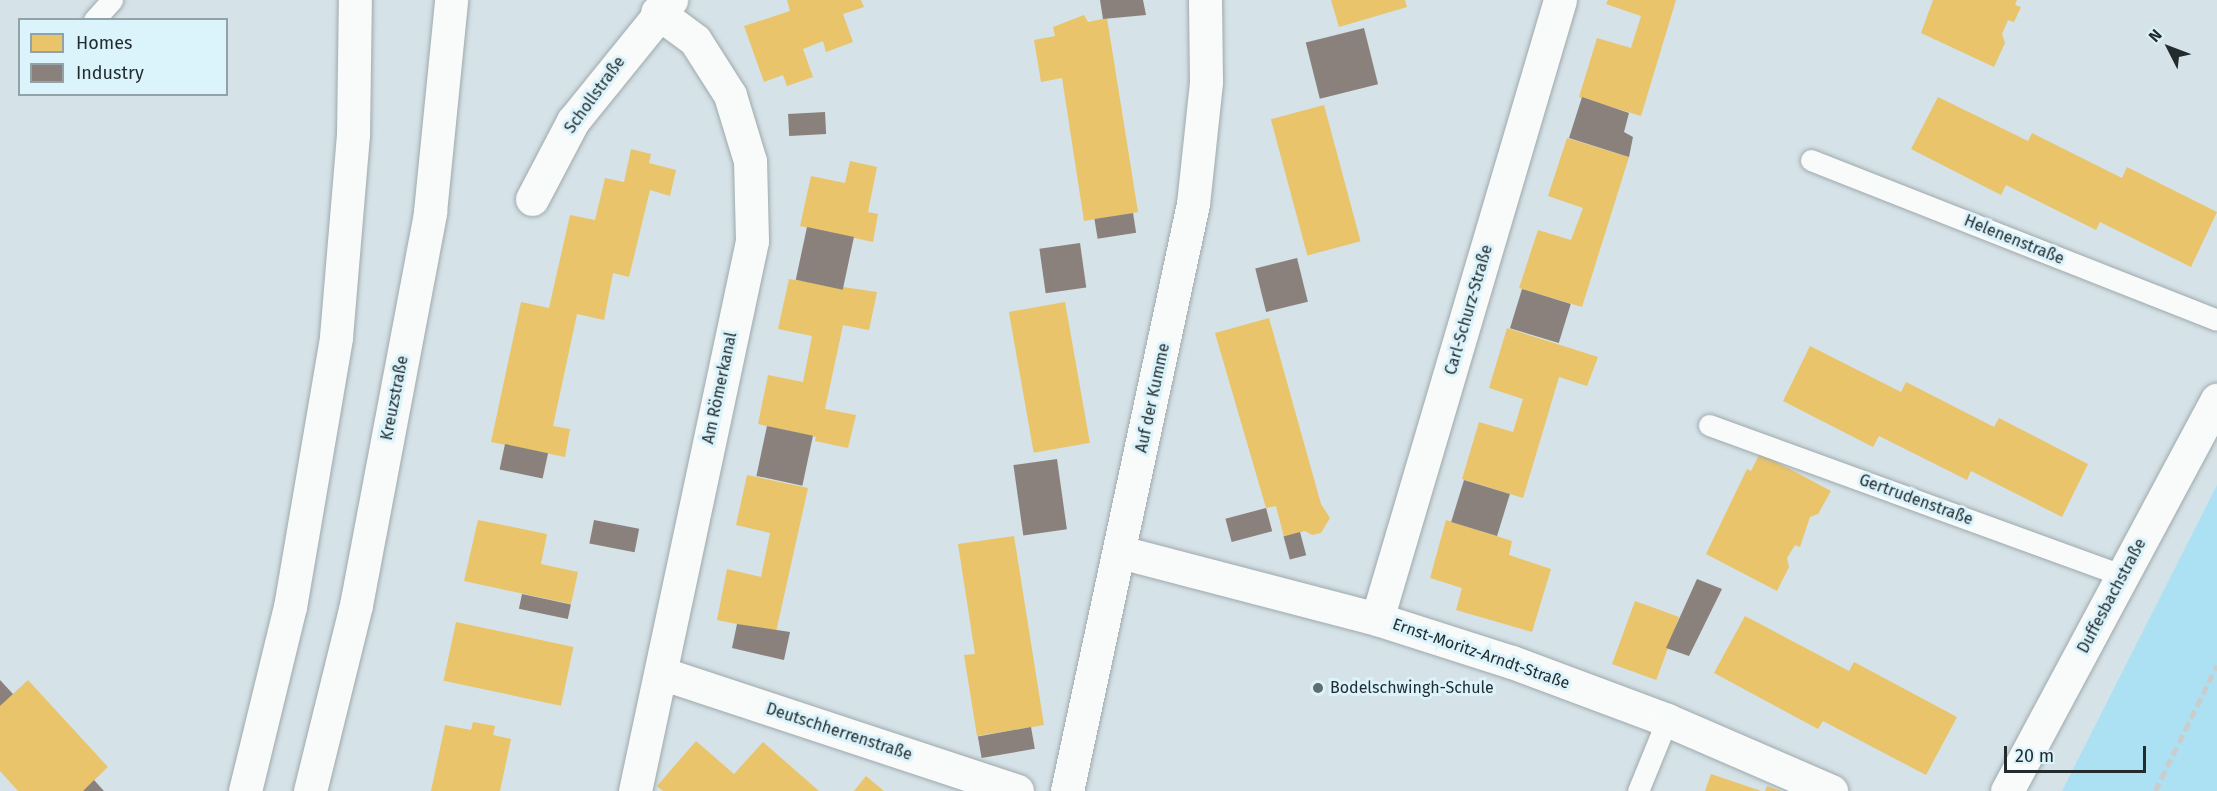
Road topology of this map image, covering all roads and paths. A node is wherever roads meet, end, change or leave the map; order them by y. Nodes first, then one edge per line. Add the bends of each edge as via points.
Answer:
1 (112, 0) edge
2 (355, 0) edge
3 (451, 0) edge
4 (1205, 0) edge
5 (1560, 0) edge
6 (664, 6) edge
7 (96, 18) edge
8 (1812, 160) dead end
9 (532, 199) dead end
10 (2217, 320) edge
11 (2217, 400) edge
12 (1709, 425) dead end
13 (1120, 552) junction
14 (2122, 576) junction
15 (1377, 620) junction
16 (660, 673) junction
17 (1667, 720) junction
18 (245, 791) edge
19 (310, 791) edge
20 (635, 791) edge
21 (1017, 791) edge
22 (1067, 791) edge
23 (1638, 791) edge
24 (1831, 791) edge
25 (2007, 791) edge

1 - 7 lane
2 - 18 street via 353,135 336,337 290,607
3 - 19 street, Kreuzstraße via 430,212 356,605
4 - 13 street, Auf der Kumme via 1206,82 1193,204
5 - 15 street, Carl-Schurz-Straße
6 - 9 street, Schollstraße via 573,121
6 - 16 street, Am Römerkanal via 695,40 730,95 750,161 752,241
8 - 10 lane, Helenenstraße
11 - 14 street, Duffesbachstraße
12 - 14 lane, Gertrudenstraße
13 - 15 street, Ernst-Moritz-Arndt-Straße
13 - 22 street, Auf der Kumme
14 - 25 street, Duffesbachstraße
15 - 17 street, Ernst-Moritz-Arndt-Straße via 1512,662
16 - 20 street, Am Römerkanal
16 - 21 street, Deutschherrenstraße
17 - 23 lane
17 - 24 street, Ernst-Moritz-Arndt-Straße

